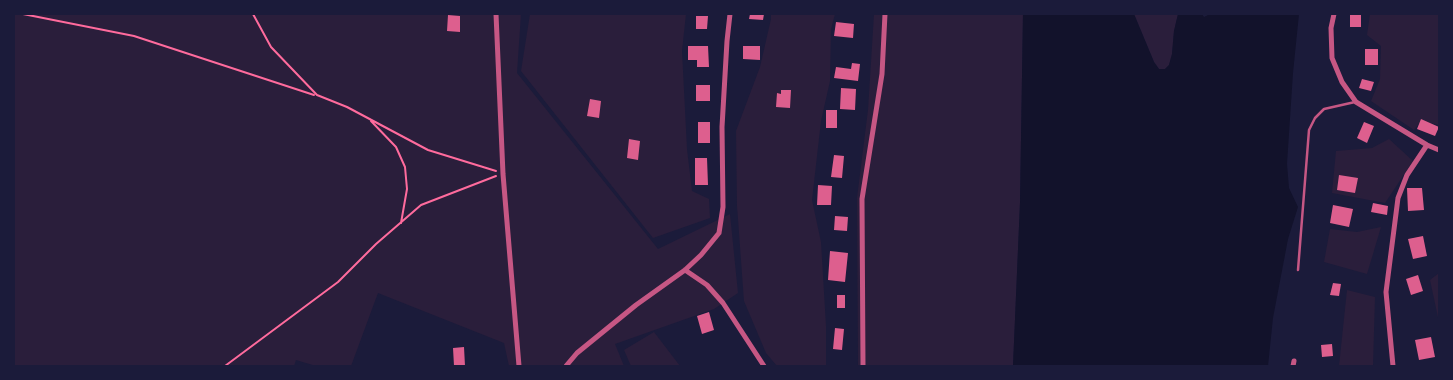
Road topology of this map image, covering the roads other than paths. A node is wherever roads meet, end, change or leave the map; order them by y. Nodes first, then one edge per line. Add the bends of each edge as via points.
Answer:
1 (496, 14) edge
2 (730, 14) edge
3 (885, 14) edge
4 (1334, 14) edge
5 (1356, 102) junction
6 (1427, 145) junction
7 (1439, 150) edge
8 (685, 270) junction
9 (1298, 270) dead end
10 (519, 366) edge
11 (566, 366) edge
12 (764, 366) edge
13 (863, 366) edge
14 (1393, 366) edge

1 - 10 street via 503,174
2 - 8 street via 722,127 723,207 719,233
3 - 13 street via 882,74 862,199
4 - 5 street via 1332,58 1342,82
5 - 6 street
5 - 9 lane via 1324,109 1309,130
6 - 7 street
6 - 14 street via 1407,174 1398,198 1386,292
8 - 11 street via 636,305 577,353
8 - 12 street via 707,285 723,303

